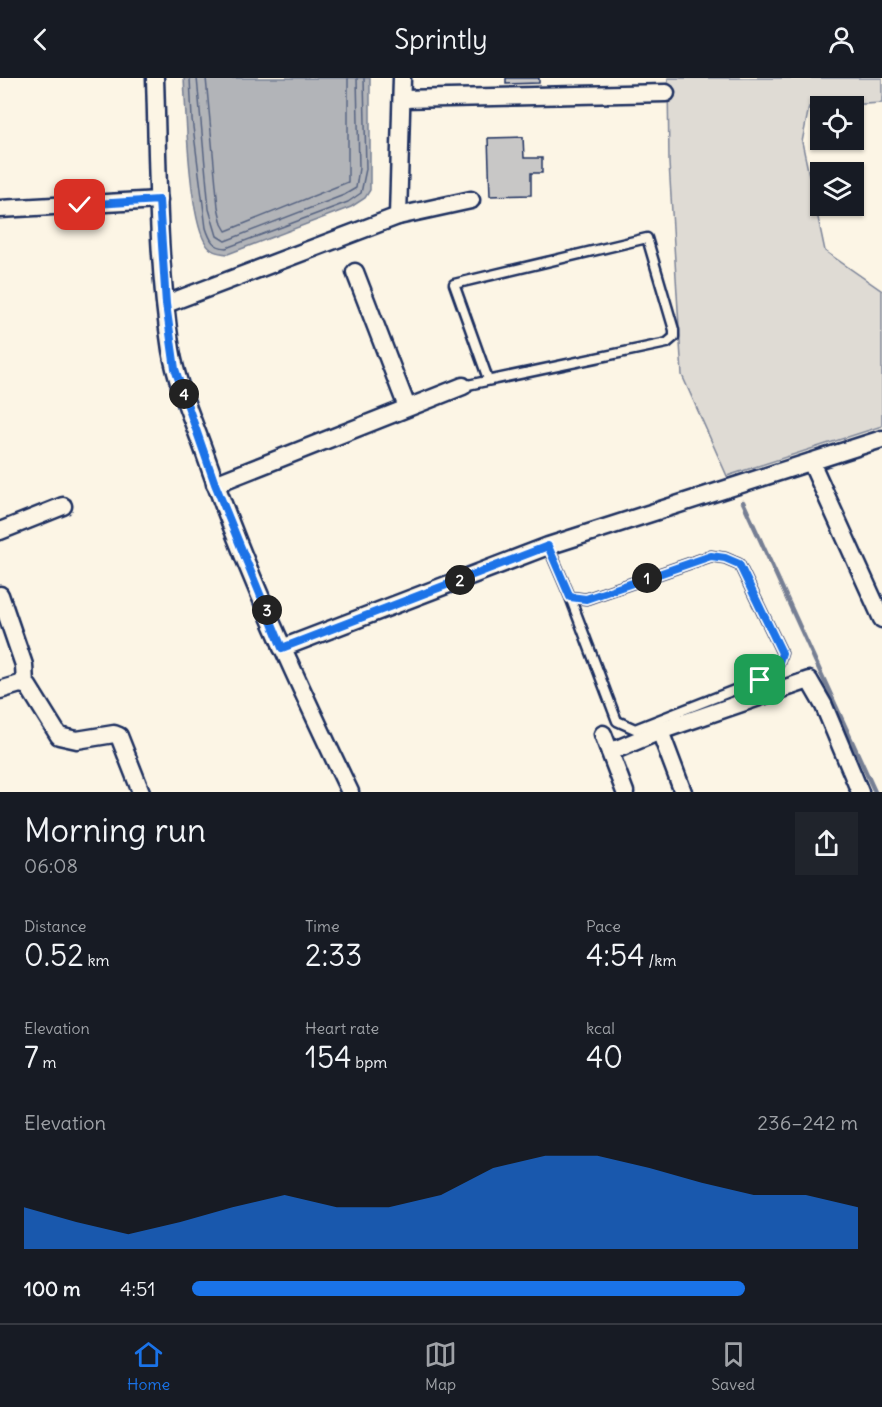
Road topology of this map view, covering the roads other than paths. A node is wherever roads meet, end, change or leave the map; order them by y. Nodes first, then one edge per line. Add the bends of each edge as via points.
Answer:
1 (155, 78) edge
2 (402, 78) edge
3 (666, 93) dead end
4 (402, 99) junction
5 (159, 200) junction
6 (471, 200) dead end
7 (0, 209) edge
8 (398, 216) junction
9 (355, 272) dead end
10 (166, 304) junction
11 (488, 379) junction
12 (463, 386) joint
13 (407, 407) junction
14 (882, 439) edge
15 (811, 462) junction
16 (215, 484) junction
17 (63, 506) dead end
18 (0, 531) edge
19 (548, 546) junction
20 (0, 595) edge
21 (570, 597) junction
22 (882, 619) edge
23 (282, 648) junction
24 (25, 685) junction
25 (0, 690) edge
26 (660, 731) junction
27 (603, 734) dead end
28 (610, 752) junction
29 (141, 792) edge
30 (350, 792) edge
31 (624, 792) edge
32 (683, 792) edge
33 (860, 792) edge

1 - 5 street
2 - 4 street
3 - 4 street
4 - 8 street
5 - 7 street
5 - 10 street
6 - 8 street
8 - 10 street
9 - 13 street
10 - 16 street via 175,369
11 - 11 lane via 454,284 647,238 674,338 667,343
11 - 12 lane
12 - 13 street
13 - 16 street
14 - 15 street
15 - 19 street
15 - 22 street
16 - 23 street
17 - 18 street
19 - 21 lane
19 - 23 street
20 - 24 street via 24,665
21 - 21 lane via 617,721 635,729 760,680 778,665 782,653 739,564 725,558 711,556 586,599
23 - 30 street
24 - 25 street
24 - 29 street via 59,736 78,740 119,736
26 - 28 street
26 - 32 street
26 - 33 street via 809,680
27 - 28 street
28 - 31 street

